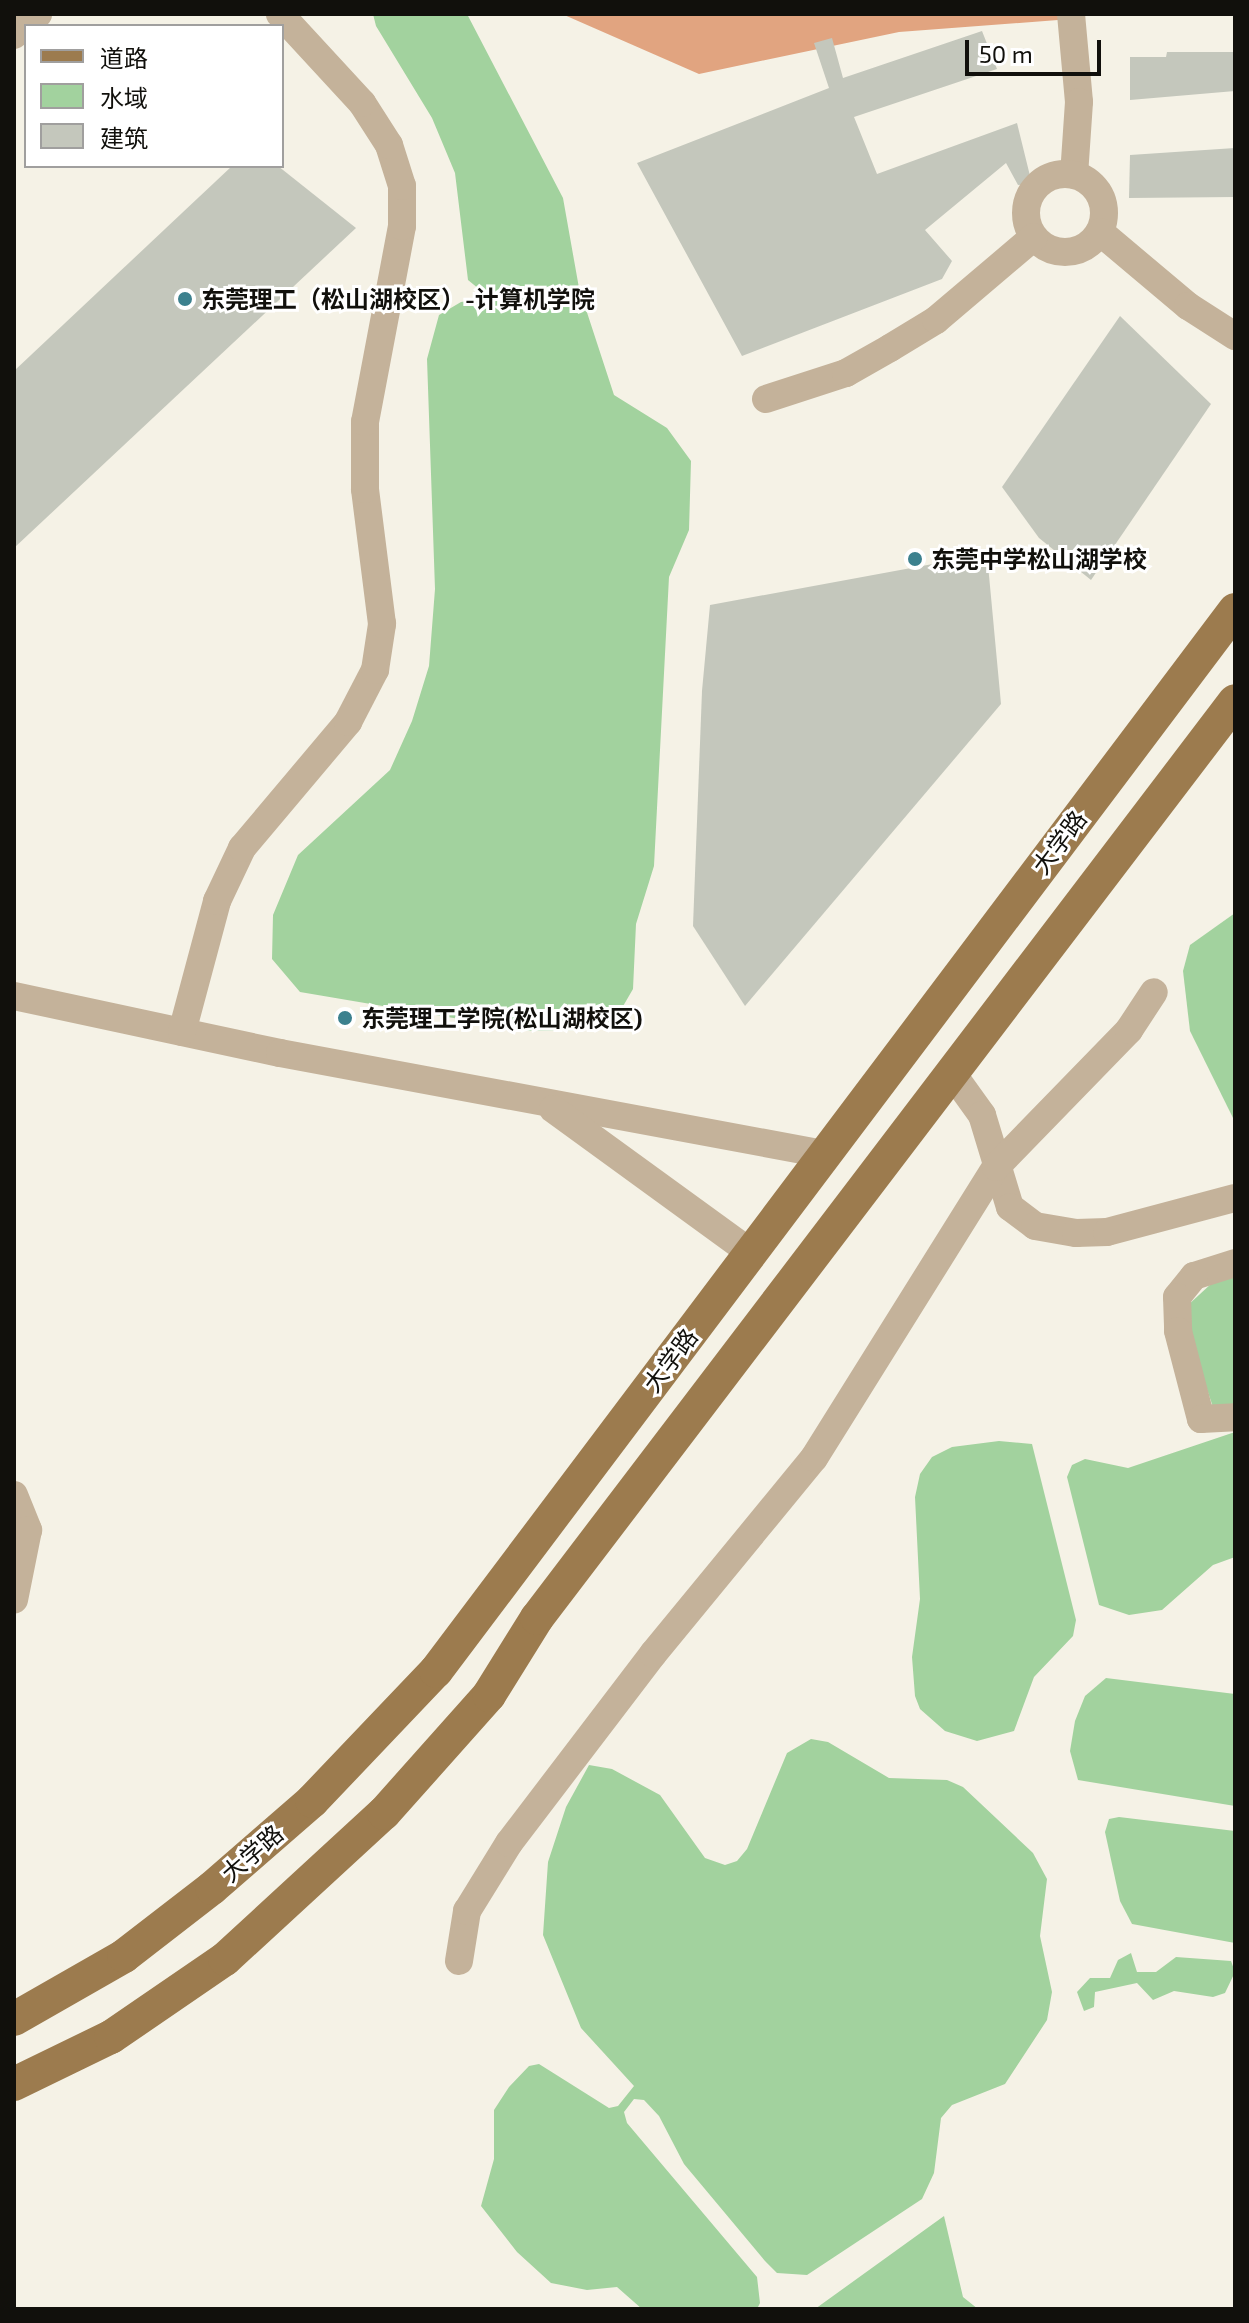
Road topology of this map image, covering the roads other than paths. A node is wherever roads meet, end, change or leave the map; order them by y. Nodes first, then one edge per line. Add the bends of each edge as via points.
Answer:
1 (280, 14) edge
2 (1071, 14) edge
3 (1074, 175) junction
4 (1100, 232) junction
5 (1034, 237) junction
6 (1235, 336) edge
7 (766, 399) dead end
8 (1235, 610) edge
9 (1235, 701) edge
10 (1154, 992) dead end
11 (14, 996) edge
12 (182, 1032) junction
13 (954, 1076) junction
14 (546, 1104) junction
15 (824, 1154) junction
16 (996, 1167) junction
17 (1235, 1198) edge
18 (750, 1252) junction
19 (1235, 1263) edge
20 (1235, 1417) edge
21 (14, 1495) edge
22 (17, 1584) edge
23 (459, 1961) dead end
24 (14, 2019) edge
25 (14, 2084) edge

1 - 12 street via 362,103 389,145 402,186 402,226 365,422 365,489 382,624 375,670 348,722 242,848 217,901
2 - 3 street via 1079,102
3 - 4 street via 1101,197
3 - 5 street via 1047,179 1029,198 1026,212
4 - 5 street via 1071,252 1057,252
4 - 6 street via 1188,306
5 - 7 street via 936,320 890,348 846,373
8 - 15 main road, 大学路
9 - 13 main road
10 - 16 street via 1129,1030
11 - 12 street
12 - 14 street
13 - 16 street via 982,1115
13 - 25 main road via 537,1618 489,1695 384,1813 225,1959 111,2037
14 - 15 street
14 - 18 street
15 - 18 main road, 大学路
16 - 17 street via 1010,1207 1022,1219 1055,1232 1130,1227
16 - 23 street via 814,1458 619,1697 509,1843 467,1911
18 - 24 main road, 大学路 via 426,1682 312,1801 124,1956
19 - 20 street via 1194,1276 1177,1297 1178,1331 1201,1419
21 - 22 street via 28,1530

